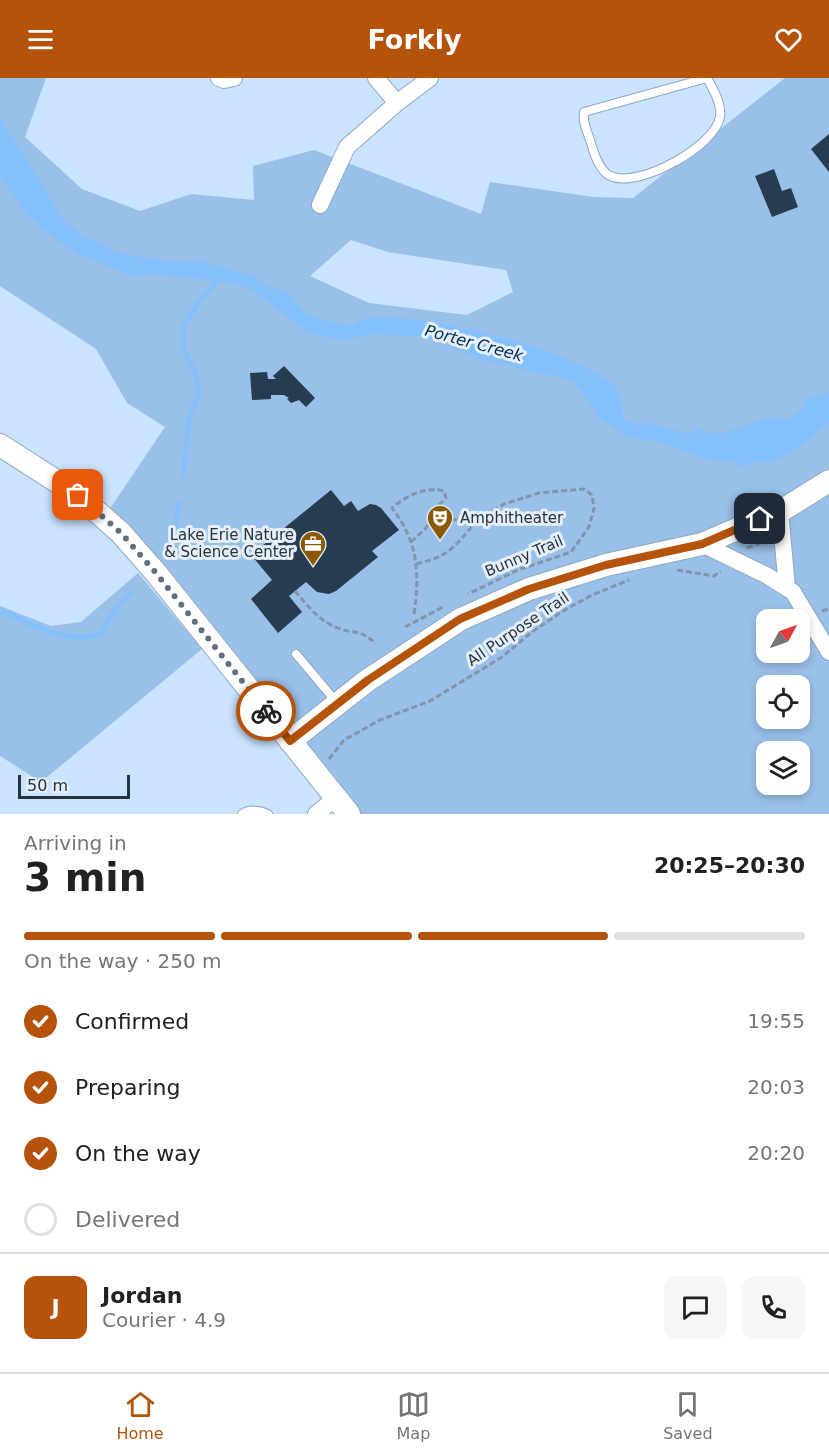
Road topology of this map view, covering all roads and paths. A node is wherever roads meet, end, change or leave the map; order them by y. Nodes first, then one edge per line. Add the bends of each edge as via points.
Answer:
1 (219, 78) edge
2 (234, 78) edge
3 (376, 78) edge
4 (430, 78) edge
5 (707, 78) edge
6 (397, 103) junction
7 (320, 205) dead end
8 (0, 445) edge
9 (829, 481) edge
10 (780, 511) junction
11 (433, 514) junction
12 (476, 522) junction
13 (773, 539) dead end
14 (411, 542) junction
15 (702, 544) junction
16 (742, 549) dead end
17 (416, 564) junction
18 (724, 566) dead end
19 (670, 571) dead end
20 (636, 578) dead end
21 (787, 588) junction
22 (295, 591) dead end
23 (462, 597) dead end
24 (452, 602) dead end
25 (414, 614) dead end
26 (405, 627) dead end
27 (376, 644) dead end
28 (829, 652) edge
29 (296, 654) dead end
30 (338, 704) junction
31 (290, 741) junction
32 (325, 762) dead end
33 (343, 806) edge
34 (242, 814) edge
35 (268, 814) edge
36 (316, 814) edge

1 - 2 street
3 - 6 street
4 - 6 street
5 - 5 lane via 720,113 716,129 669,165 643,175 624,178 604,172 584,123 584,112
6 - 7 street via 347,147
8 - 31 street via 78,495 121,533
9 - 10 street
10 - 15 street
10 - 21 street
11 - 12 path
11 - 14 path via 426,528
11 - 14 path via 445,502 444,491 424,490 392,508
12 - 17 path via 445,555
12 - 23 path, Bunny Trail via 504,504 539,493 584,489 592,495 594,508 589,527 571,552 518,570
13 - 16 path
14 - 17 path
15 - 21 street
15 - 30 street via 606,565 529,589 460,619
17 - 25 path
18 - 19 path via 714,576
20 - 32 path, All Purpose Trail via 608,587 563,611 502,657 430,701 380,720 344,740
21 - 28 street
22 - 27 path via 331,625 363,633
24 - 26 path
29 - 30 lane
30 - 31 street
31 - 33 street
33 - 36 street
34 - 35 lane via 252,810

